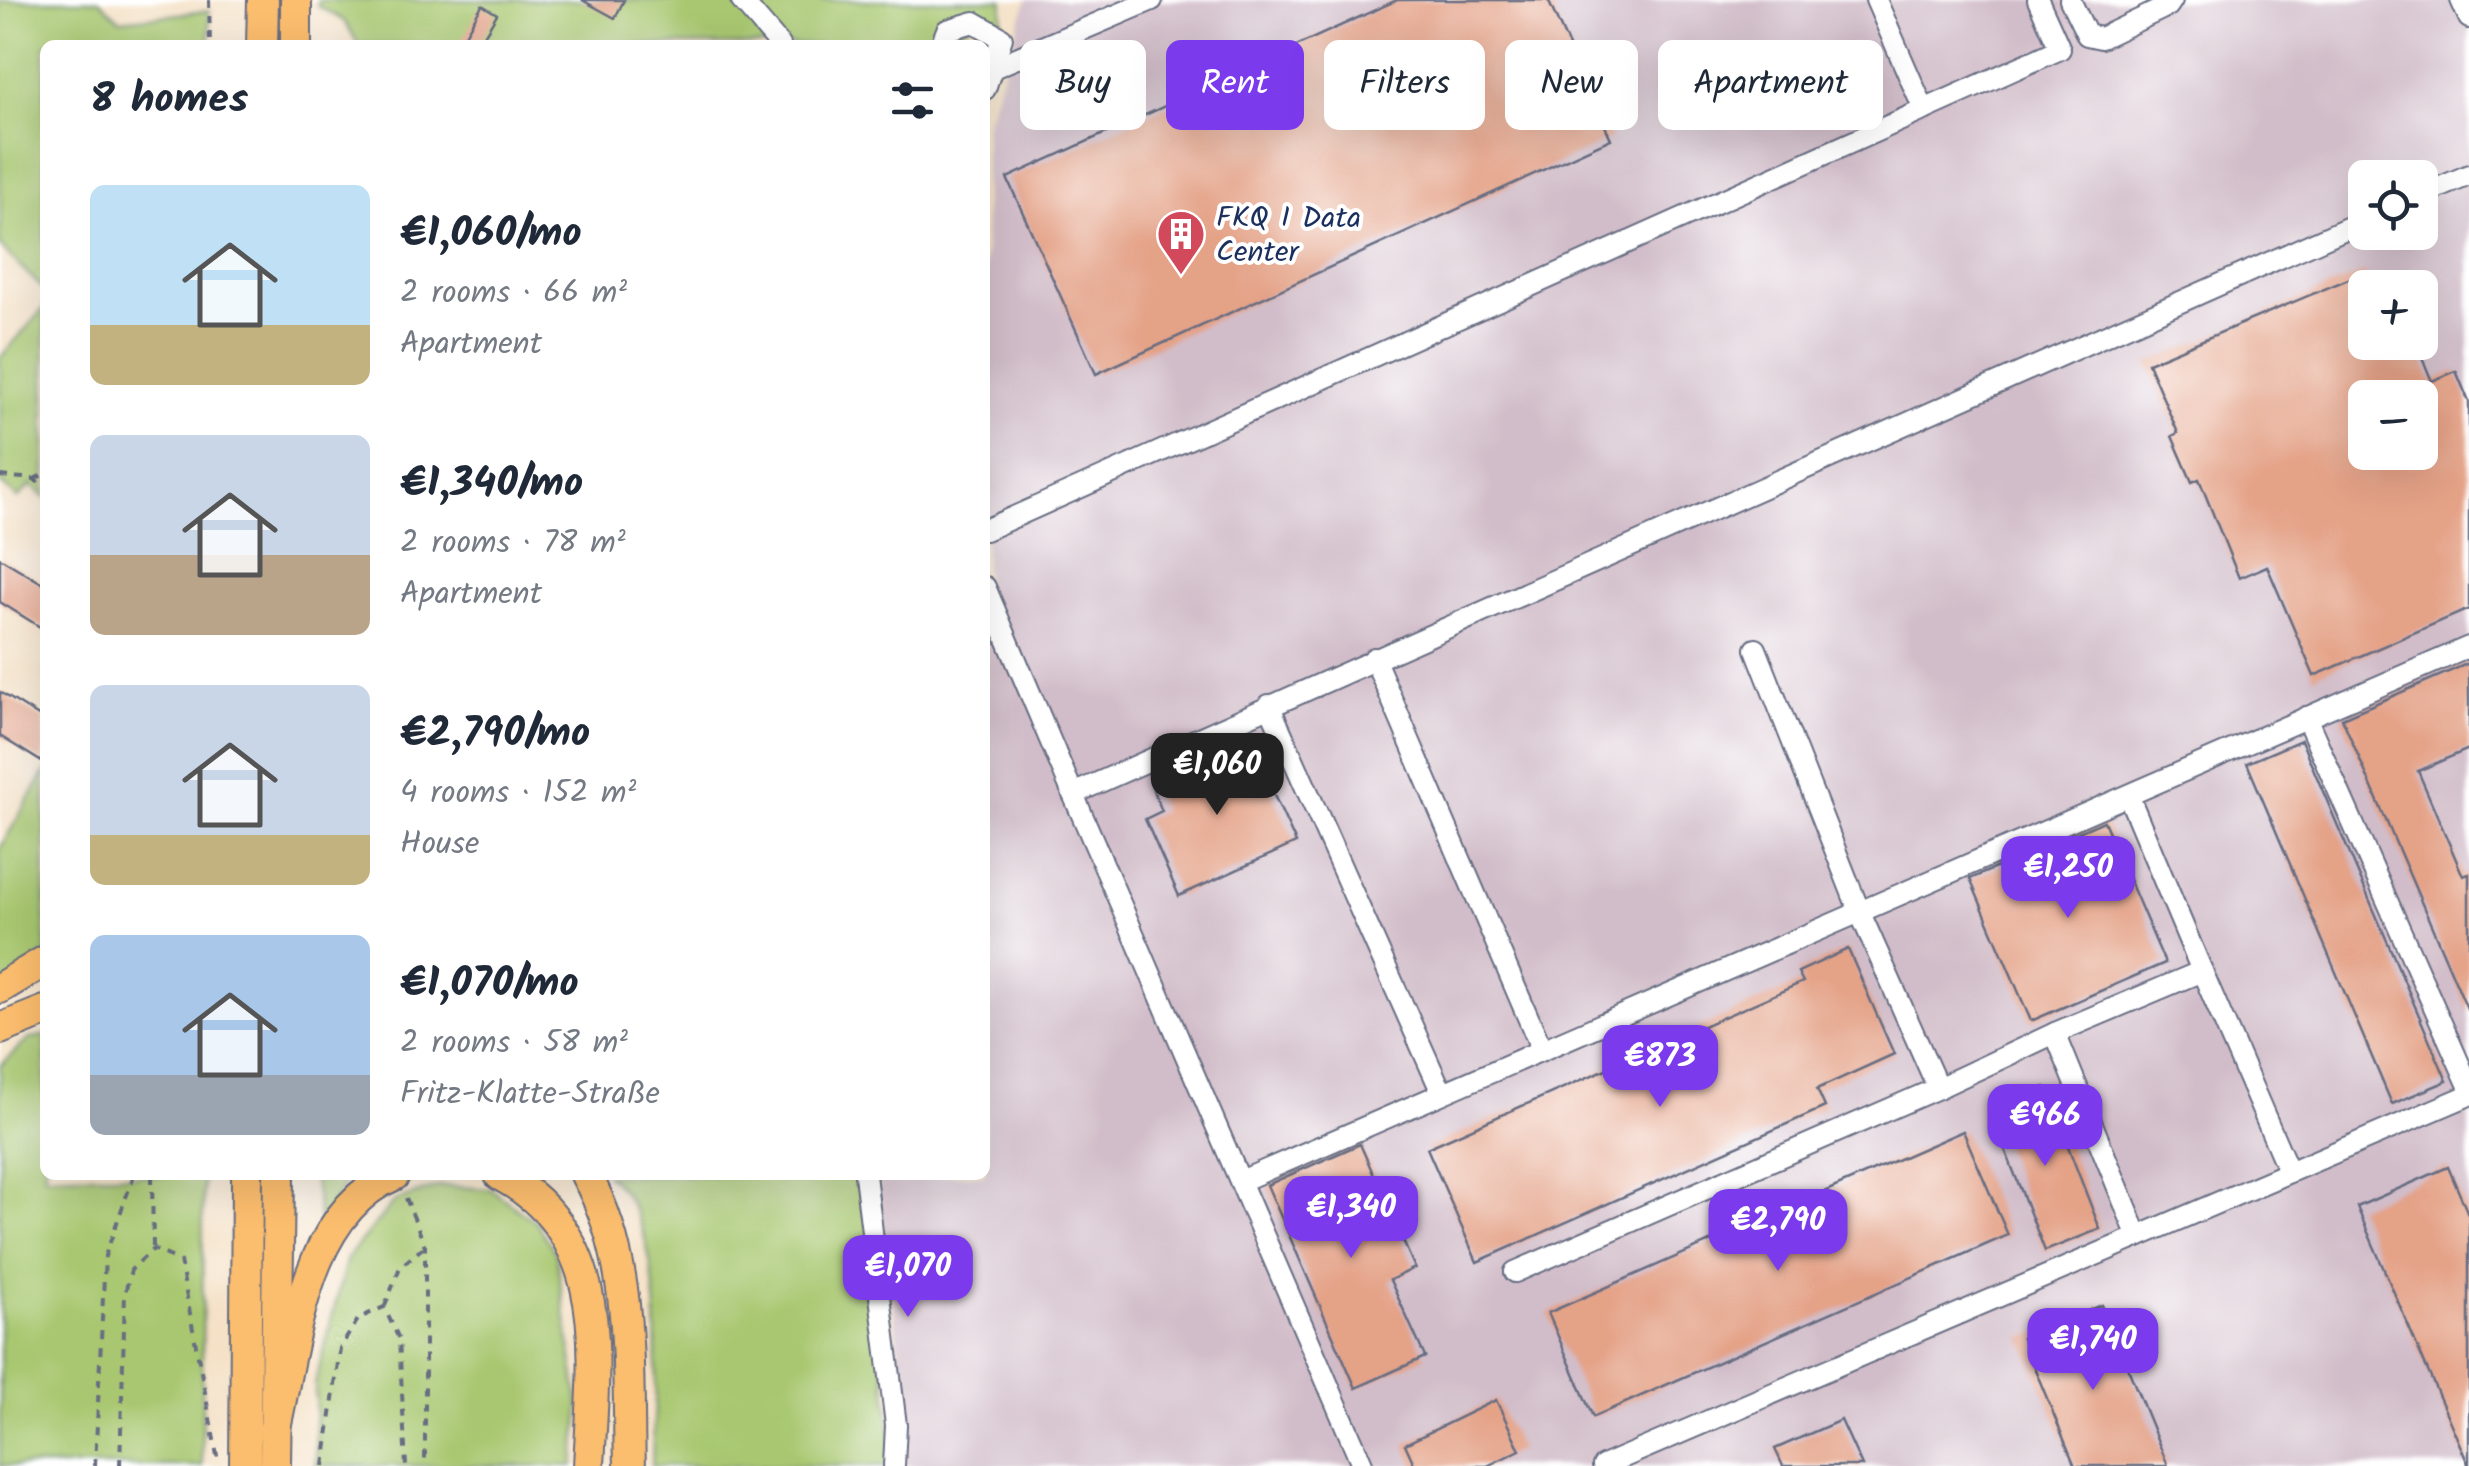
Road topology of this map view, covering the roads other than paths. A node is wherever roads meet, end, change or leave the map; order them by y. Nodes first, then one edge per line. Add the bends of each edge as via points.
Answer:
1 (263, 0) edge
2 (296, 0) edge
3 (741, 0) edge
4 (1152, 0) edge
5 (1876, 0) edge
6 (2038, 0) edge
7 (2070, 0) edge
8 (2172, 0) edge
9 (262, 40) edge
10 (296, 40) edge
11 (776, 40) edge
12 (944, 40) edge
13 (993, 68) junction
14 (990, 76) edge
15 (1924, 110) junction
16 (2469, 174) edge
17 (2438, 188) edge
18 (2348, 228) edge
19 (990, 528) edge
20 (990, 599) edge
21 (2469, 646) edge
22 (1756, 649) dead end
23 (1374, 658) junction
24 (1269, 704) junction
25 (2306, 717) junction
26 (1073, 794) junction
27 (2129, 797) junction
28 (1860, 913) junction
29 (40, 963) edge
30 (2202, 971) junction
31 (0, 988) edge
32 (40, 1013) edge
33 (0, 1029) edge
34 (2055, 1033) junction
35 (1542, 1050) junction
36 (2469, 1086) edge
37 (1938, 1088) junction
38 (1442, 1094) junction
39 (2469, 1095) edge
40 (2290, 1172) junction
41 (279, 1180) edge
42 (508, 1180) edge
43 (588, 1180) edge
44 (866, 1180) edge
45 (395, 1181) edge
46 (1242, 1181) junction
47 (247, 1189) edge
48 (2138, 1237) junction
49 (1515, 1272) dead end
50 (274, 1432) junction
51 (245, 1466) edge
52 (274, 1466) edge
53 (589, 1466) edge
54 (630, 1466) edge
55 (894, 1466) edge
56 (1363, 1466) edge
57 (1603, 1466) edge

1 - 9 highway
2 - 10 highway
3 - 11 street
4 - 13 street
5 - 15 street
6 - 15 street via 2060,48
7 - 8 street via 2087,36 2101,38
12 - 13 street via 947,30 974,22 1002,38
13 - 14 street
15 - 19 street
16 - 17 street
18 - 23 street
20 - 26 street
21 - 25 street
22 - 28 street
23 - 24 street
23 - 35 street
24 - 26 street
24 - 38 street
25 - 27 street
25 - 36 street
26 - 46 street
27 - 28 street
27 - 30 street
28 - 35 street
28 - 37 street
29 - 31 highway
30 - 34 street
30 - 40 street
32 - 33 highway
34 - 37 street
34 - 48 street
35 - 38 street
37 - 49 street
38 - 46 street
39 - 40 street
40 - 48 street
41 - 50 highway
42 - 53 highway via 551,1214 585,1278 594,1337
43 - 54 highway via 620,1280
44 - 55 street via 896,1425
45 - 50 highway via 350,1206 322,1250
46 - 56 street
47 - 51 highway
48 - 57 street
50 - 52 highway

